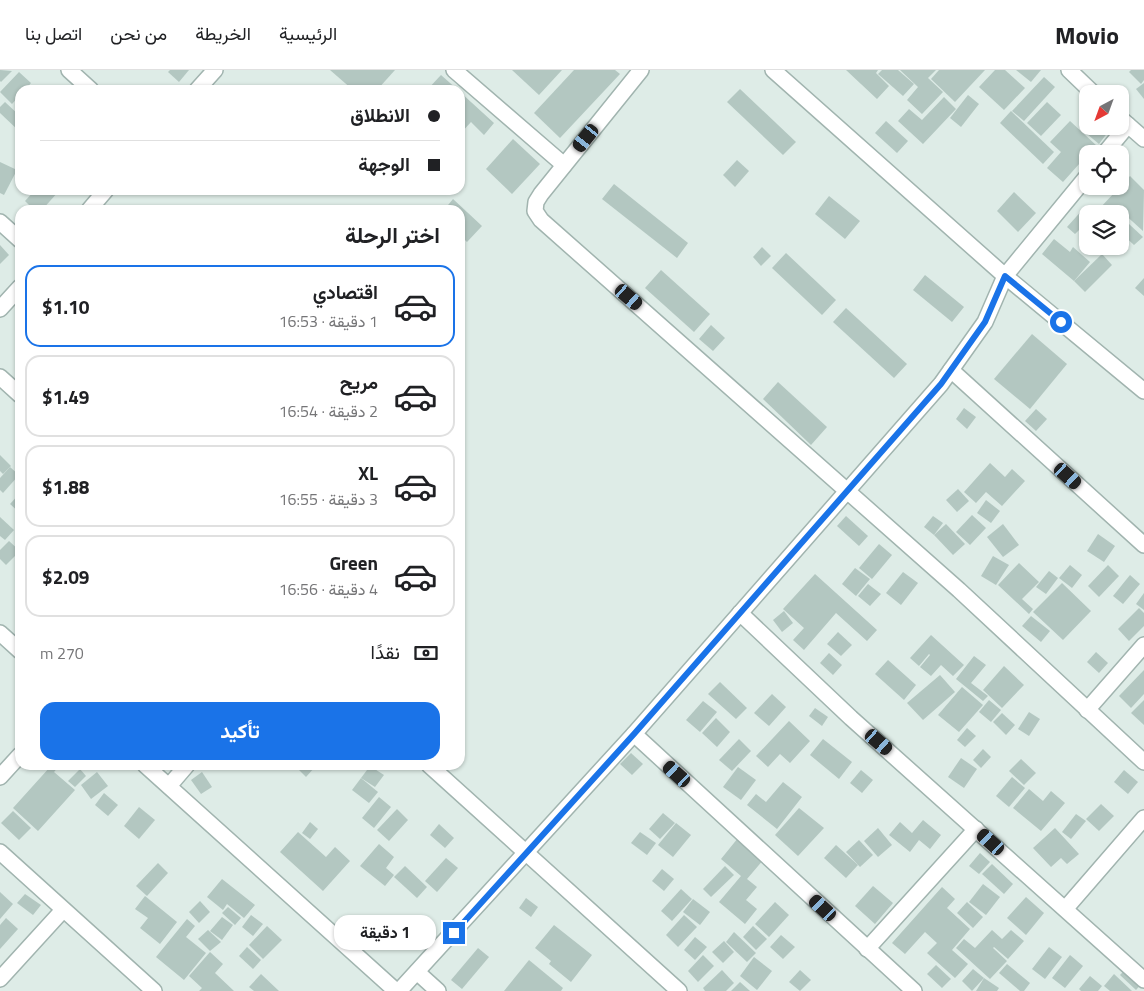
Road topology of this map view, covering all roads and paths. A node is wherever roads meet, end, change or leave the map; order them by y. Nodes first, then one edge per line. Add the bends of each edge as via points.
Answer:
1 (69, 70) edge
2 (215, 70) edge
3 (454, 70) edge
4 (641, 70) edge
5 (773, 70) edge
6 (1069, 70) edge
7 (85, 85) edge
8 (202, 85) edge
9 (1085, 85) edge
10 (1129, 126) edge
11 (1144, 139) edge
12 (564, 165) junction
13 (1079, 186) edge
14 (102, 195) edge
15 (93, 205) edge
16 (0, 222) edge
17 (15, 236) edge
18 (1005, 276) junction
19 (15, 292) edge
20 (0, 309) edge
21 (951, 370) junction
22 (0, 377) edge
23 (15, 390) edge
24 (1144, 391) edge
25 (848, 490) junction
26 (1144, 545) edge
27 (740, 613) junction
28 (0, 633) edge
29 (1144, 645) edge
30 (15, 646) edge
31 (1087, 710) junction
32 (634, 734) junction
33 (15, 760) edge
34 (1144, 762) edge
35 (151, 770) edge
36 (183, 770) edge
37 (434, 770) edge
38 (0, 777) edge
39 (169, 786) junction
40 (1144, 818) edge
41 (976, 829) junction
42 (0, 852) edge
43 (526, 854) junction
44 (1066, 908) junction
45 (63, 910) junction
46 (867, 949) junction
47 (417, 972) junction
48 (0, 979) edge
49 (1144, 980) edge
50 (154, 991) edge
51 (397, 991) edge
52 (438, 991) edge
53 (679, 991) edge
54 (914, 991) edge

1 - 7 street
2 - 8 street
3 - 12 street
4 - 12 street
5 - 18 street
6 - 9 street
10 - 11 street
12 - 25 street via 536,202 535,211 541,220
13 - 18 street
14 - 15 street
16 - 17 street
18 - 21 street via 985,322
18 - 24 street
19 - 20 street
21 - 25 street
21 - 26 street
22 - 23 street
25 - 27 street
25 - 31 street
27 - 32 street
27 - 41 street
28 - 30 street
29 - 31 street
31 - 34 street
32 - 43 street
32 - 46 street
33 - 38 street
35 - 39 street
36 - 39 street
37 - 43 street
39 - 51 street
40 - 44 street
41 - 44 street
41 - 46 street
42 - 45 street
43 - 47 street
43 - 53 street
44 - 49 street
45 - 48 street
45 - 50 street
46 - 54 street
47 - 51 street
47 - 52 street

